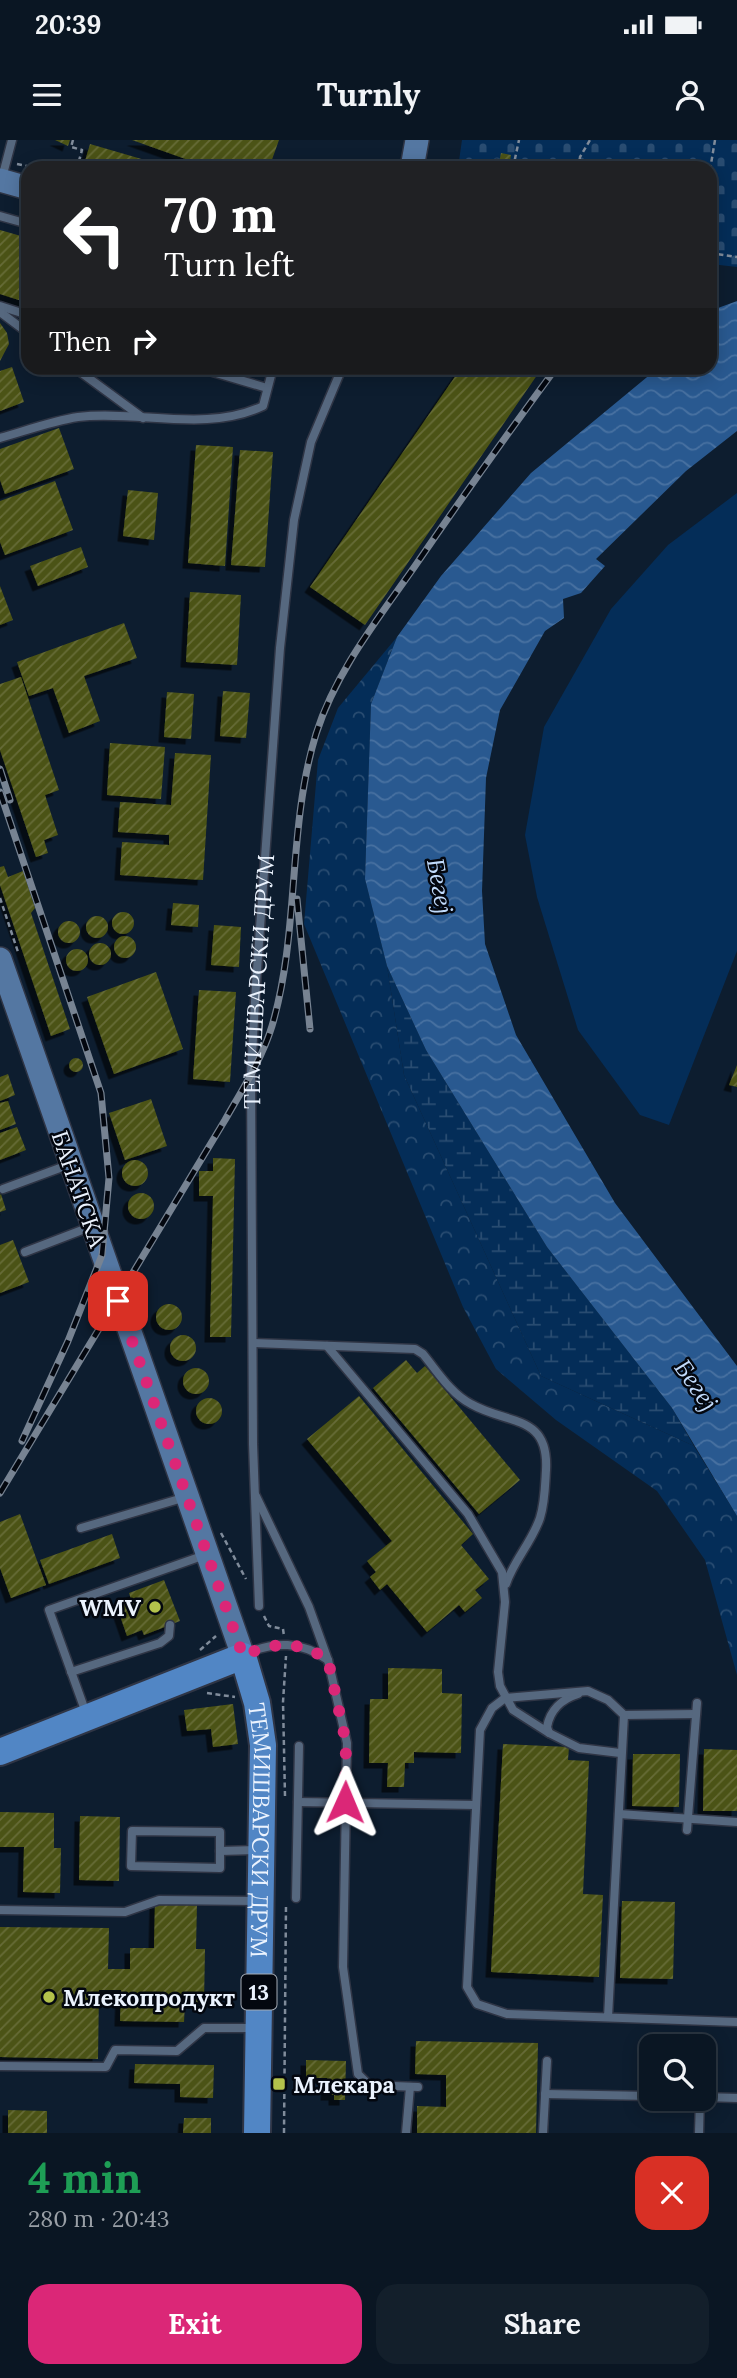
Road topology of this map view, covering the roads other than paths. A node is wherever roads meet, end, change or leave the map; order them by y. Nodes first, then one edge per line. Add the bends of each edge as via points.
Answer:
1 (12, 140) edge
2 (417, 140) edge
3 (413, 161) edge
4 (1, 180) edge
5 (21, 186) edge
6 (0, 216) edge
7 (21, 223) edge
8 (0, 306) edge
9 (0, 312) edge
10 (21, 313) edge
11 (21, 328) edge
12 (85, 375) edge
13 (223, 375) edge
14 (271, 375) edge
15 (339, 375) edge
16 (267, 388) junction
17 (143, 418) junction
18 (0, 438) edge
19 (0, 960) edge
20 (71, 1164) junction
21 (3, 1189) dead end
22 (93, 1226) junction
23 (25, 1252) dead end
24 (253, 1343) junction
25 (327, 1346) junction
26 (254, 1493) junction
27 (188, 1496) junction
28 (81, 1528) dead end
29 (208, 1554) junction
30 (505, 1587) junction
31 (259, 1606) dead end
32 (170, 1625) dead end
33 (243, 1656) junction
34 (328, 1660) junction
35 (71, 1672) junction
36 (588, 1691) junction
37 (505, 1698) junction
38 (697, 1703) dead end
39 (696, 1714) junction
40 (624, 1715) junction
41 (88, 1719) junction
42 (549, 1733) junction
43 (299, 1746) dead end
44 (0, 1752) edge
45 (620, 1753) junction
46 (298, 1802) junction
47 (345, 1802) junction
48 (476, 1805) junction
49 (619, 1814) junction
50 (689, 1819) junction
51 (737, 1822) edge
52 (687, 1830) dead end
53 (262, 1850) junction
54 (220, 1851) junction
55 (296, 1898) dead end
56 (261, 1901) junction
57 (0, 1910) edge
58 (608, 2017) junction
59 (737, 2022) edge
60 (259, 2028) junction
61 (547, 2061) dead end
62 (0, 2066) edge
63 (545, 2094) junction
64 (639, 2096) edge
65 (716, 2098) edge
66 (737, 2098) edge
67 (701, 2111) edge
68 (257, 2133) edge
69 (406, 2133) edge
70 (543, 2133) edge
71 (699, 2133) edge

1 - 4 lane
2 - 3 main road
4 - 5 main road
6 - 7 lane
8 - 10 lane
9 - 11 lane
12 - 17 lane
13 - 16 lane
14 - 16 lane
15 - 24 lane, ТЕМИШВАРСКИ ДРУМ via 311,442 294,520 280,648 251,1073
16 - 17 lane via 264,406 243,416
17 - 18 lane via 79,417
19 - 20 main road, БАНАТСКА
20 - 21 lane
20 - 22 main road, БАНАТСКА
22 - 23 lane
22 - 27 main road, БАНАТСКА
24 - 25 lane
24 - 26 lane, ТЕМИШВАРСКИ ДРУМ
25 - 30 lane via 468,1514 502,1572
25 - 30 lane via 415,1349 460,1397 516,1420 545,1441 540,1518
26 - 31 lane, ТЕМИШВАРСКИ ДРУМ
26 - 34 lane via 309,1606
27 - 28 lane
27 - 29 main road, БАНАТСКА
29 - 33 main road, БАНАТСКА
29 - 35 lane via 153,1579 49,1611
30 - 37 lane via 498,1672
32 - 35 lane via 169,1636 160,1643
33 - 34 lane via 271,1646 296,1644
33 - 41 main road
33 - 53 main road, ТЕМИШВАРСКИ ДРУМ / 13 via 261,1725
34 - 47 lane via 346,1743
35 - 41 lane
36 - 37 lane
36 - 40 lane via 608,1700
36 - 42 lane via 560,1704 548,1719
37 - 42 lane via 513,1710
37 - 48 lane via 492,1708 480,1730
38 - 39 lane
39 - 40 lane
39 - 50 lane
40 - 45 lane
41 - 44 main road
42 - 45 lane via 579,1748
43 - 46 lane
45 - 49 lane
46 - 47 lane
46 - 55 lane
47 - 48 lane
47 - 69 lane via 343,1967 358,2074 369,2085 414,2087
48 - 58 lane via 470,1996 485,2008 507,2014
49 - 50 lane
49 - 58 lane
50 - 51 lane
50 - 52 lane
53 - 54 lane
53 - 56 main road, ТЕМИШВАРСКИ ДРУМ / 13
54 - 54 lane via 220,1868 131,1866 132,1831 220,1832
56 - 57 lane via 159,1900 125,1912
56 - 60 main road, ТЕМИШВАРСКИ ДРУМ / 13
58 - 59 lane
60 - 62 lane via 204,2028 177,2051 115,2050 106,2067
60 - 68 main road, ТЕМИШВАРСКИ ДРУМ / 13
61 - 63 lane
63 - 64 lane
63 - 70 lane
65 - 66 lane
67 - 71 lane

